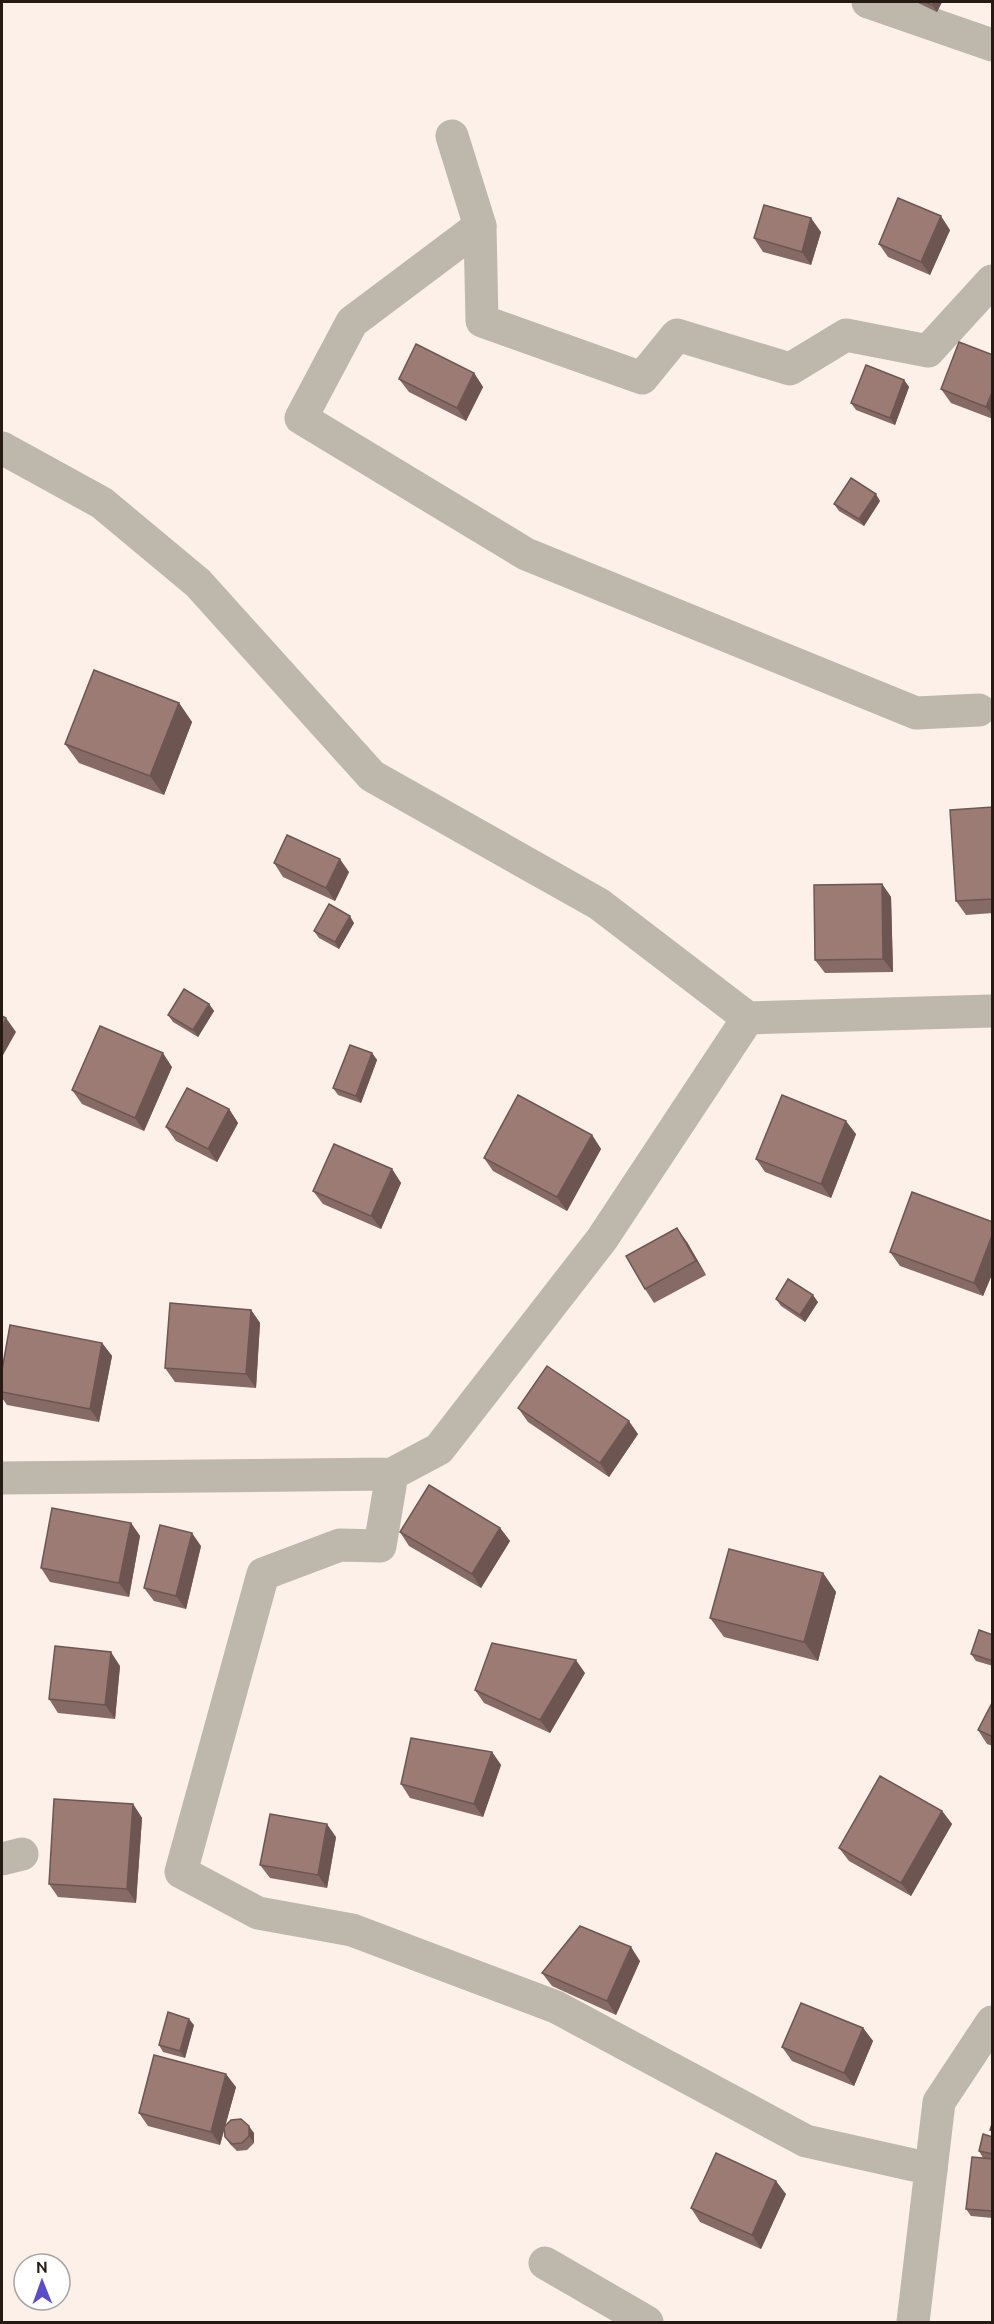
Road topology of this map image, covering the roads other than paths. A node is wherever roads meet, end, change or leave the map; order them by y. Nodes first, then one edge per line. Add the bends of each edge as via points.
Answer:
1 (868, 2) edge
2 (993, 45) edge
3 (452, 136) dead end
4 (480, 226) junction
5 (993, 281) edge
6 (2, 448) edge
7 (979, 710) dead end
8 (993, 1011) edge
9 (748, 1018) junction
10 (392, 1474) junction
11 (2, 1478) edge
12 (993, 2022) edge
13 (931, 2169) junction
14 (545, 2263) dead end
15 (647, 2322) edge
16 (913, 2322) edge

1 - 2 street
3 - 4 street
4 - 5 street via 482,321 642,378 677,335 790,369 846,335 928,351
4 - 7 street via 352,322 301,418 526,554 916,713
6 - 9 street via 102,503 198,583 372,776 599,904
8 - 9 street
9 - 10 street via 602,1239 439,1449
10 - 11 street
10 - 13 street via 380,1546 340,1545 263,1574 181,1872 258,1913 352,1930 556,2007 806,2141
12 - 13 street via 939,2102
13 - 16 street
14 - 15 street

